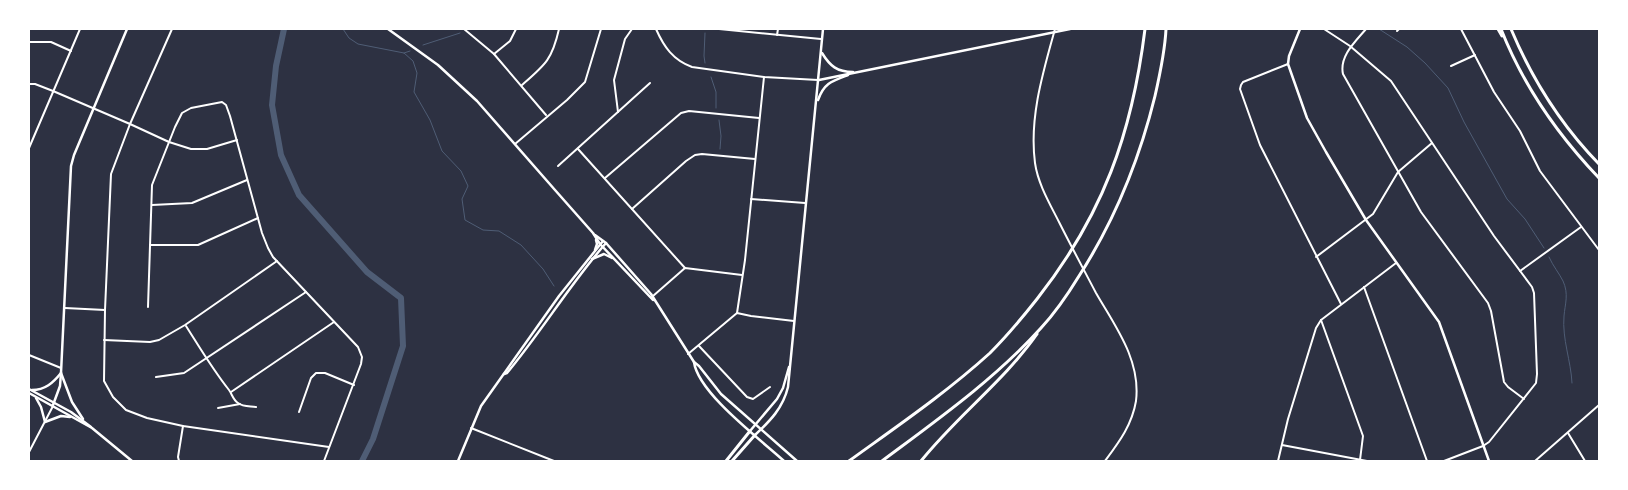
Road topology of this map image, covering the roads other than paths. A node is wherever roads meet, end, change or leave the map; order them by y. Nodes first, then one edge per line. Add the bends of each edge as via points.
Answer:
1 (80, 29) edge
2 (127, 29) edge
3 (172, 29) edge
4 (388, 29) edge
5 (464, 29) edge
6 (516, 29) edge
7 (559, 29) edge
8 (601, 29) edge
9 (632, 29) edge
10 (656, 29) edge
11 (719, 29) edge
12 (778, 29) edge
13 (823, 29) edge
14 (1055, 29) edge
15 (1070, 29) edge
16 (1145, 29) edge
17 (1166, 29) edge
18 (1300, 29) edge
19 (1324, 29) edge
20 (1366, 29) edge
21 (1461, 29) edge
22 (1499, 29) edge
23 (1511, 29) edge
24 (737, 30) edge
25 (777, 35) junction
26 (822, 39) junction
27 (29, 42) edge
28 (1350, 46) junction
29 (70, 51) junction
30 (821, 51) junction
31 (494, 54) junction
32 (1475, 55) junction
33 (1288, 64) junction
34 (1451, 66) dead end
35 (859, 72) junction
36 (764, 77) junction
37 (818, 80) junction
38 (650, 83) dead end
39 (29, 84) edge
40 (522, 85) junction
41 (53, 92) junction
42 (816, 104) junction
43 (94, 108) junction
44 (618, 113) junction
45 (547, 116) junction
46 (759, 118) junction
47 (130, 124) junction
48 (236, 140) junction
49 (169, 142) junction
50 (1432, 143) junction
51 (516, 144) junction
52 (29, 148) edge
53 (578, 149) junction
54 (755, 159) junction
55 (1599, 164) edge
56 (558, 166) dead end
57 (1398, 172) junction
58 (605, 178) junction
59 (1599, 178) edge
60 (248, 179) junction
61 (751, 199) junction
62 (805, 204) junction
63 (152, 205) junction
64 (632, 209) junction
65 (258, 218) junction
66 (1366, 220) junction
67 (1581, 227) junction
68 (593, 233) junction
69 (596, 238) junction
70 (604, 242) junction
71 (150, 244) junction
72 (601, 245) junction
73 (595, 250) junction
74 (1599, 250) edge
75 (1316, 257) junction
76 (592, 259) junction
77 (277, 260) junction
78 (617, 262) junction
79 (1397, 263) junction
80 (685, 268) junction
81 (1520, 272) junction
82 (742, 275) junction
83 (1364, 287) junction
84 (306, 292) junction
85 (652, 298) junction
86 (1341, 304) junction
87 (148, 307) dead end
88 (64, 308) junction
89 (105, 310) junction
90 (737, 313) junction
91 (1321, 320) junction
92 (794, 321) junction
93 (334, 322) junction
94 (185, 325) junction
95 (1042, 328) junction
96 (104, 340) junction
97 (699, 346) junction
98 (688, 354) junction
99 (29, 355) edge
100 (206, 358) junction
101 (694, 362) junction
102 (790, 363) junction
103 (62, 368) junction
104 (61, 373) junction
105 (504, 374) junction
106 (156, 377) dead end
107 (354, 385) junction
108 (770, 387) dead end
109 (29, 391) edge
110 (231, 392) junction
111 (35, 396) junction
112 (1524, 399) junction
113 (54, 404) junction
114 (240, 404) junction
115 (1599, 405) edge
116 (256, 406) dead end
117 (218, 408) dead end
118 (299, 412) dead end
119 (73, 417) junction
120 (85, 421) junction
121 (45, 422) junction
122 (755, 424) junction
123 (183, 426) junction
124 (92, 428) junction
125 (471, 428) junction
126 (761, 429) junction
127 (750, 431) junction
128 (1568, 433) junction
129 (755, 435) junction
130 (1282, 445) junction
131 (1484, 446) junction
132 (329, 447) junction
133 (29, 452) edge
134 (1360, 460) junction
135 (132, 461) edge
136 (180, 461) edge
137 (324, 461) edge
138 (458, 461) edge
139 (554, 461) edge
140 (726, 461) edge
141 (732, 461) edge
142 (784, 461) edge
143 (797, 461) edge
144 (849, 461) edge
145 (882, 461) edge
146 (920, 461) edge
147 (1105, 461) edge
148 (1278, 461) edge
149 (1367, 461) edge
150 (1427, 461) edge
151 (1444, 461) edge
152 (1489, 461) edge
153 (1535, 461) edge
154 (1585, 461) edge

1 - 29 street
2 - 43 street
3 - 47 street
4 - 51 street via 453,77
5 - 31 street
6 - 31 street via 510,41
7 - 40 street via 548,61
8 - 45 street via 585,82
9 - 44 street via 625,39 614,80
10 - 36 street via 666,48 685,64
11 - 24 street
12 - 25 street
13 - 26 street
14 - 147 street via 1037,102 1035,164 1046,198 1126,346 1137,388 1128,428
15 - 35 street
16 - 144 main road via 1133,105 1114,165 1093,214 1054,277 991,352 962,378
17 - 95 main road via 1147,127 1123,197 1096,250
18 - 33 street
19 - 28 street
20 - 28 street
21 - 32 street
22 - 59 main road via 1542,109
23 - 55 main road via 1540,89 1572,134
24 - 25 street
25 - 26 street
26 - 30 street
27 - 29 street via 51,42
28 - 50 street via 1391,81
28 - 57 street via 1342,67 1343,74
29 - 41 street
30 - 35 street via 836,69
30 - 37 street
31 - 40 street
32 - 34 street
32 - 67 street via 1540,171
33 - 66 street via 1307,118
33 - 75 street via 1244,82 1240,88 1260,145
35 - 37 street
35 - 42 street via 828,84
36 - 37 street
36 - 46 street
37 - 42 street
38 - 44 street
39 - 41 street
40 - 45 street
41 - 43 street
41 - 52 street
42 - 62 street
43 - 47 street
43 - 88 street via 71,166
44 - 53 street
45 - 51 street
46 - 54 street
46 - 58 street via 689,111 681,113
47 - 49 street
47 - 89 street via 110,178
48 - 49 street via 196,150
48 - 49 street via 226,104 220,102 185,110
48 - 60 street
49 - 63 street via 154,181
50 - 57 street
50 - 81 street
51 - 68 street
53 - 56 street
53 - 58 street
54 - 61 street
54 - 64 street via 697,155
57 - 66 street
57 - 112 street via 1421,212 1488,303 1504,382
58 - 64 street
60 - 63 street via 192,203
60 - 65 street
61 - 62 street
61 - 82 street
62 - 92 street
63 - 71 street
64 - 80 street
65 - 71 street via 198,245
65 - 77 street via 266,244
66 - 75 street
66 - 79 street
67 - 74 street
67 - 81 street
68 - 69 street
68 - 70 street
69 - 72 street
69 - 73 street
70 - 72 street
70 - 85 street
71 - 87 street
72 - 73 street
72 - 76 street
72 - 78 street
73 - 105 street
75 - 86 street
76 - 78 street via 604,254
76 - 105 street via 522,355
77 - 84 street
77 - 94 street
78 - 85 street
79 - 83 street
79 - 131 street via 1439,322
80 - 82 street
80 - 85 street
81 - 112 street via 1535,296 1537,374 1536,383
82 - 90 street
83 - 86 street
83 - 150 street
84 - 93 street
84 - 100 street
85 - 98 street
86 - 91 street
88 - 89 street
88 - 103 street
89 - 96 street
90 - 92 street
90 - 97 street
91 - 130 street via 1313,335
91 - 134 street via 1364,436
92 - 102 street
93 - 107 street via 362,355
93 - 110 street
94 - 96 street via 154,341
94 - 100 street
95 - 145 main road via 988,380
95 - 146 main road via 1010,368
96 - 123 street via 104,381 114,397 136,415
97 - 98 street
97 - 108 street via 747,397 753,399
98 - 101 street
99 - 103 street
100 - 106 street via 182,374
100 - 110 street
101 - 122 street via 721,394
101 - 127 street via 695,370 714,398
102 - 122 street via 779,395
102 - 126 street via 785,399
103 - 104 street
104 - 109 street via 47,387
104 - 113 street
104 - 120 street via 72,402
105 - 125 street via 481,406
107 - 118 street via 316,373 311,378
107 - 132 street
109 - 111 street
109 - 113 street
110 - 114 street
111 - 113 street
111 - 121 street
112 - 131 street
113 - 119 street
113 - 120 street
113 - 121 street
114 - 116 street
114 - 117 street
115 - 128 street
119 - 121 street via 61,416
119 - 124 street
120 - 124 street
121 - 133 street
122 - 126 street
122 - 127 street
123 - 132 street
123 - 136 street
124 - 135 street
125 - 138 street
125 - 139 street
126 - 129 street
126 - 143 street
127 - 129 street
127 - 140 main road
128 - 153 street
128 - 154 street
129 - 141 main road
129 - 142 street
130 - 134 street
130 - 148 street
131 - 151 street
131 - 152 street
132 - 137 street
134 - 149 street

